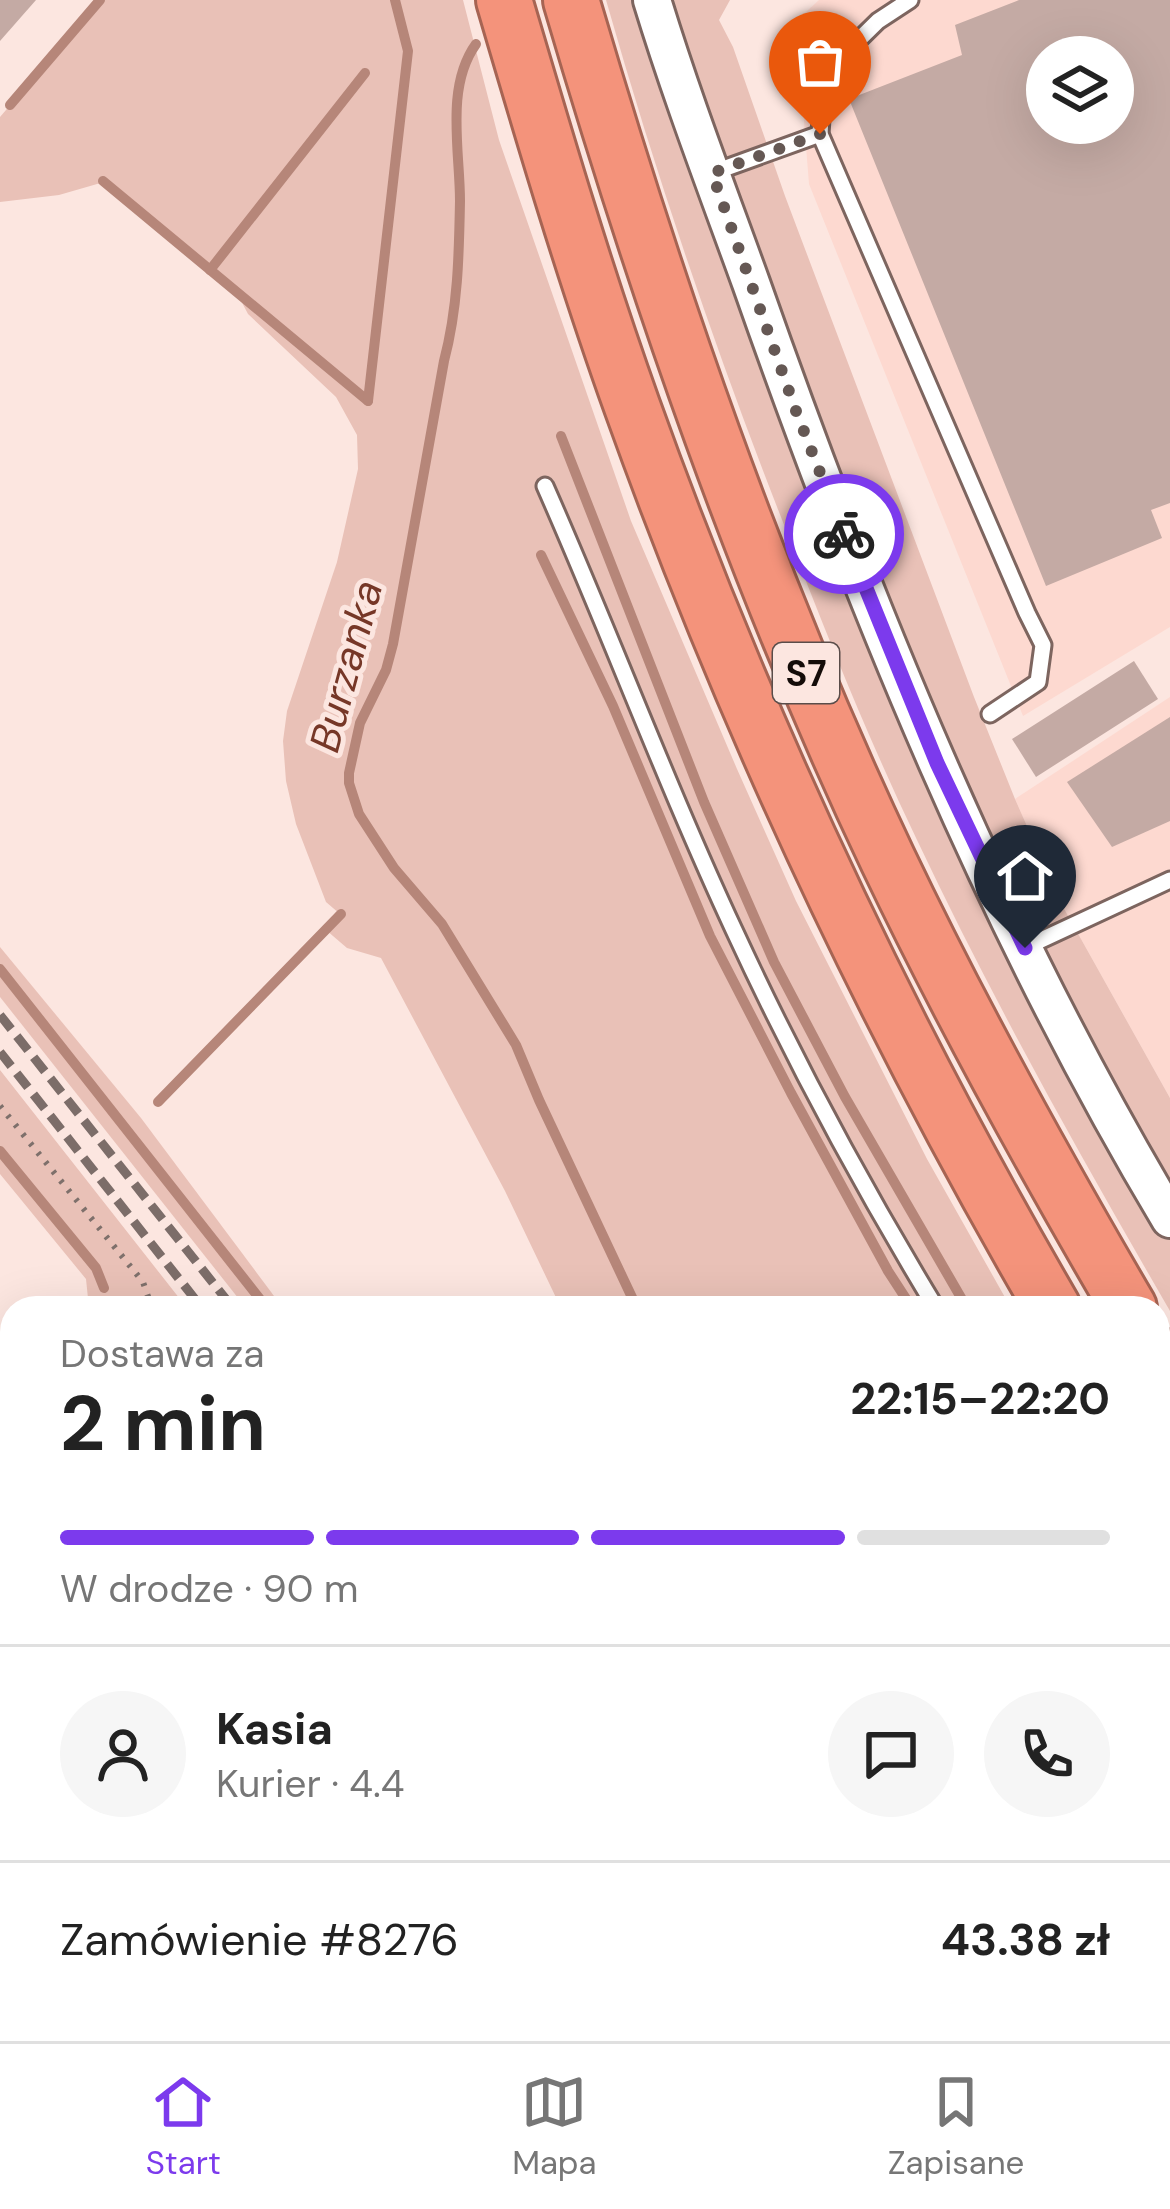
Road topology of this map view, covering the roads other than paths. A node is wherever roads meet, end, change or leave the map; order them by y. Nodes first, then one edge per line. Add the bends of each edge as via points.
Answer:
1 (504, 0) edge
2 (571, 0) edge
3 (910, 0) edge
4 (657, 2) edge
5 (820, 134) junction
6 (712, 173) junction
7 (545, 486) dead end
8 (991, 714) dead end
9 (1170, 880) edge
10 (1025, 948) junction
11 (1170, 1219) edge
12 (929, 1296) edge
13 (1045, 1296) edge
14 (1122, 1296) edge

1 - 13 highway, S7 via 626,387 743,692 894,1021
2 - 14 highway, S7 via 675,329 804,667 888,859 1013,1108
3 - 5 lane via 824,74
4 - 6 street
5 - 6 lane
5 - 8 lane via 1043,645 1038,682
6 - 10 street via 888,645
7 - 12 lane via 734,930
9 - 10 lane
10 - 11 street

